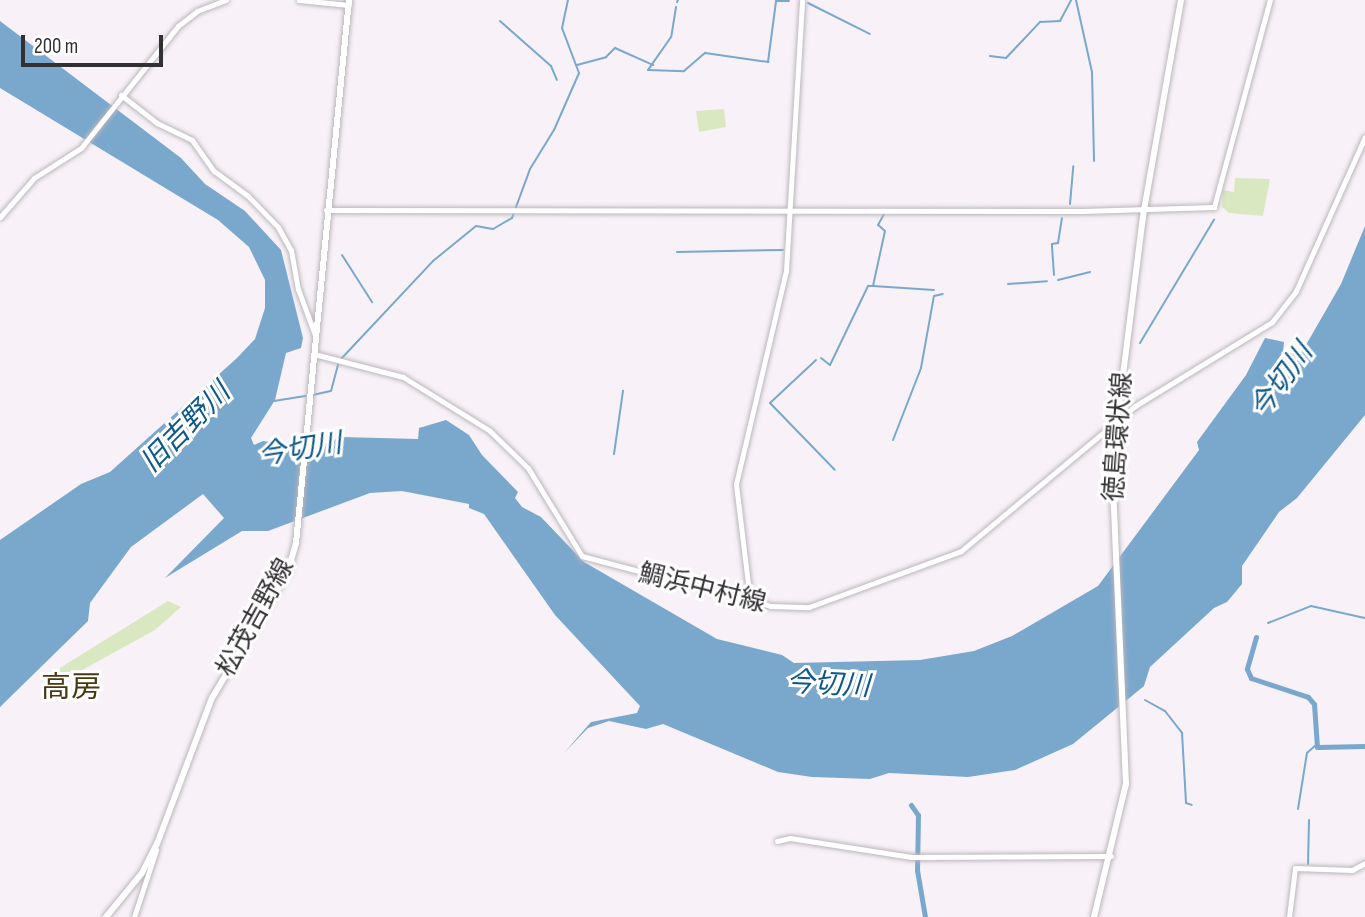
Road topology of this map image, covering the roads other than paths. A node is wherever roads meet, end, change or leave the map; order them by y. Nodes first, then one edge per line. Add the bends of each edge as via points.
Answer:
1 (226, 0) edge
2 (299, 0) edge
3 (802, 0) edge
4 (1181, 0) edge
5 (1270, 0) edge
6 (349, 3) edge
7 (120, 96) junction
8 (1365, 137) edge
9 (326, 210) junction
10 (1144, 210) junction
11 (790, 211) junction
12 (0, 218) edge
13 (315, 335) junction
14 (314, 354) junction
15 (1118, 420) junction
16 (750, 600) junction
17 (777, 841) dead end
18 (158, 844) junction
19 (1111, 856) junction
20 (1365, 863) edge
21 (106, 917) edge
22 (134, 917) edge
23 (1094, 917) edge
24 (1289, 917) edge

1 - 7 street via 197,11 178,26
2 - 6 street
3 - 11 street
4 - 10 main road, 徳島環状線
5 - 10 street via 1214,207
6 - 9 main road, 松茂吉野線
7 - 12 street via 86,142 34,178
7 - 13 street via 200,146 214,171 248,196 278,228 291,250 298,289
8 - 15 street, 鯛浜中村線 via 1296,291 1272,322 1166,385
9 - 11 street
9 - 13 main road, 松茂吉野線
10 - 11 street
10 - 15 main road, 徳島環状線
11 - 16 street via 780,306 736,484
13 - 14 main road, 松茂吉野線
14 - 16 street, 鯛浜中村線 via 403,377 490,431 528,468 582,556
14 - 18 main road, 松茂吉野線 via 299,516 288,571 212,698
15 - 16 street, 鯛浜中村線 via 961,551 809,607 789,610
15 - 19 main road, 徳島環状線 via 1111,485 1126,784
17 - 19 street via 790,838 912,856
18 - 21 main road, 松茂吉野線 via 142,873
18 - 22 street
19 - 23 main road, 徳島環状線
20 - 24 street via 1355,870 1295,868

